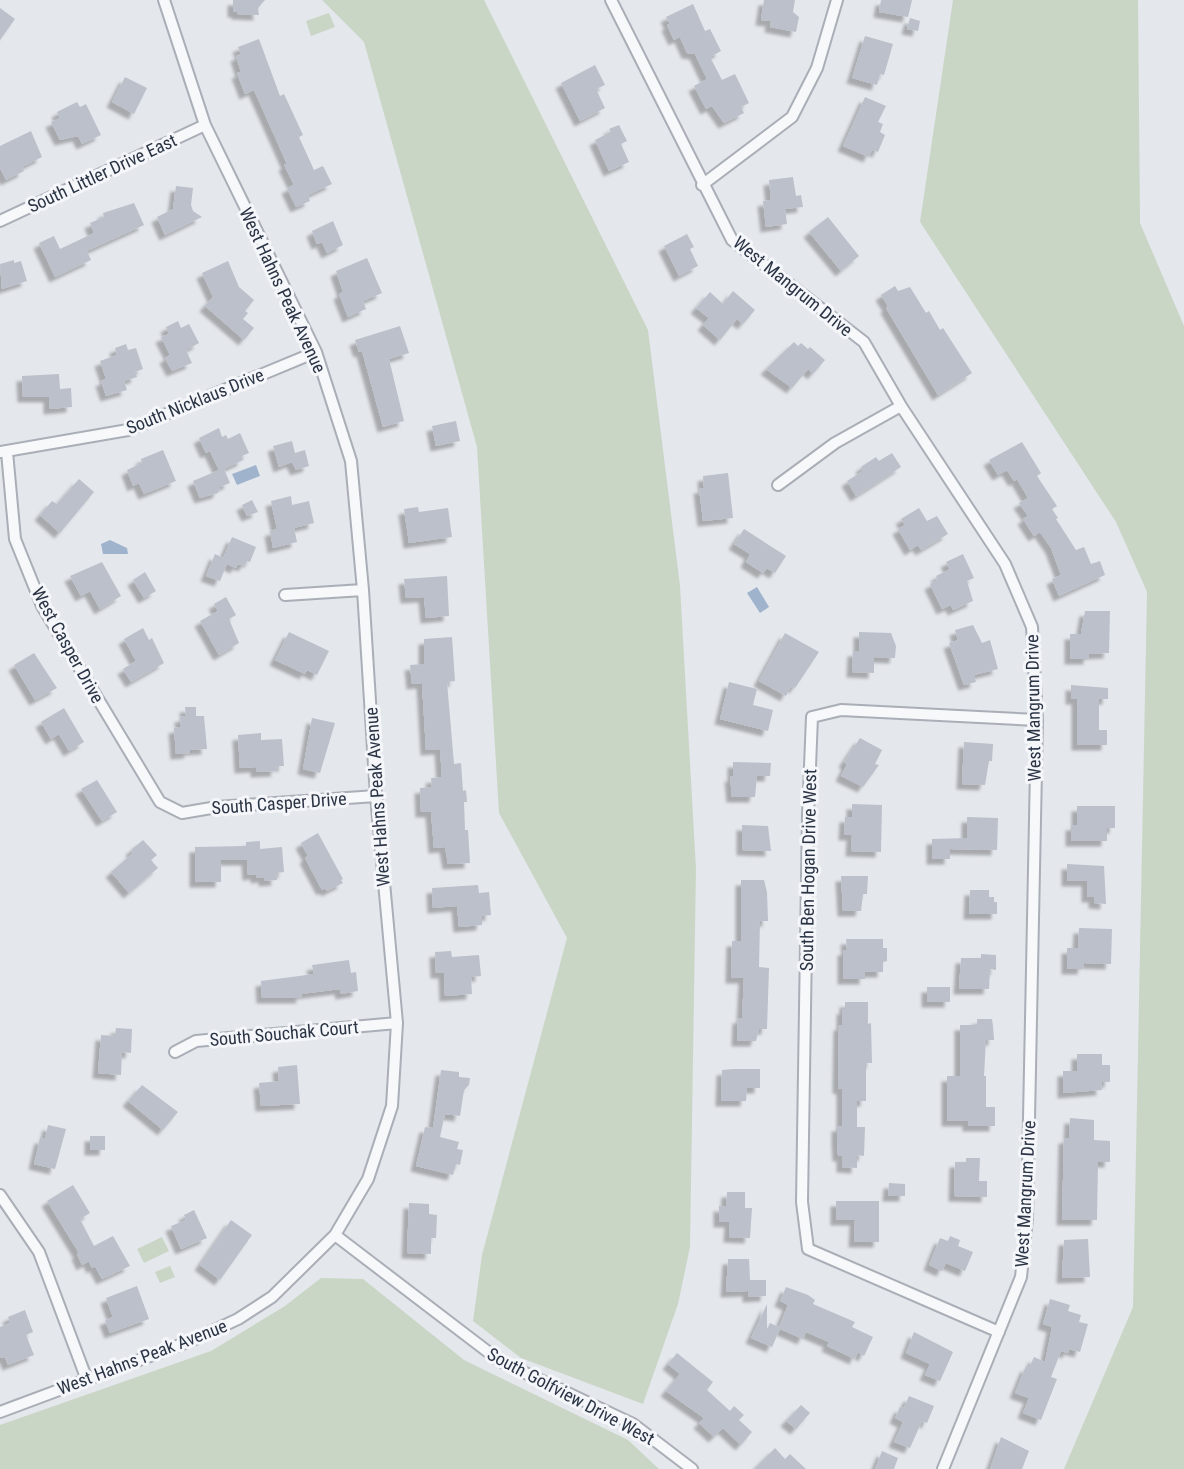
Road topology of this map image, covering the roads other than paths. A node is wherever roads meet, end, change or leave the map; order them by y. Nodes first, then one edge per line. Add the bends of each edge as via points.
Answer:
1 (164, 0) edge
2 (611, 0) edge
3 (837, 0) edge
4 (205, 125) junction
5 (702, 185) junction
6 (0, 221) edge
7 (316, 352) junction
8 (901, 406) junction
9 (4, 452) edge
10 (778, 485) dead end
11 (363, 590) junction
12 (285, 595) dead end
13 (1036, 720) junction
14 (376, 796) junction
15 (182, 813) joint
16 (397, 1023) junction
17 (175, 1052) dead end
18 (0, 1195) edge
19 (335, 1235) junction
20 (999, 1332) junction
21 (87, 1380) junction
22 (0, 1412) edge
23 (692, 1469) edge
24 (943, 1469) edge

1 - 4 street, West Hahns Peak Avenue
2 - 5 street, West Mangrum Drive
3 - 5 street via 817,68 792,117
4 - 6 street, South Littler Drive East
4 - 7 street, West Hahns Peak Avenue
5 - 8 street, West Mangrum Drive via 732,240 864,342
7 - 9 street, South Nicklaus Drive via 128,430
7 - 11 street, West Hahns Peak Avenue via 351,461
8 - 10 street via 835,443
8 - 13 street, West Mangrum Drive via 1005,564 1032,627
9 - 15 street, West Casper Drive via 15,538 42,606 160,802
11 - 12 street
11 - 14 street, West Hahns Peak Avenue
13 - 20 street, West Mangrum Drive via 1027,1218 1021,1277
13 - 20 street, South Ben Hogan Drive West via 841,710 812,717 802,1202 808,1249
14 - 15 street, South Casper Drive
14 - 16 street, West Hahns Peak Avenue
16 - 17 street, South Souchak Court via 196,1041
16 - 19 street, West Hahns Peak Avenue via 392,1106 368,1179
18 - 21 street via 39,1252
19 - 21 street, West Hahns Peak Avenue via 272,1297 238,1319
19 - 23 street, South Golfview Drive West via 500,1361 633,1424
20 - 24 street, West Mangrum Drive
21 - 22 street, West Hahns Peak Avenue

